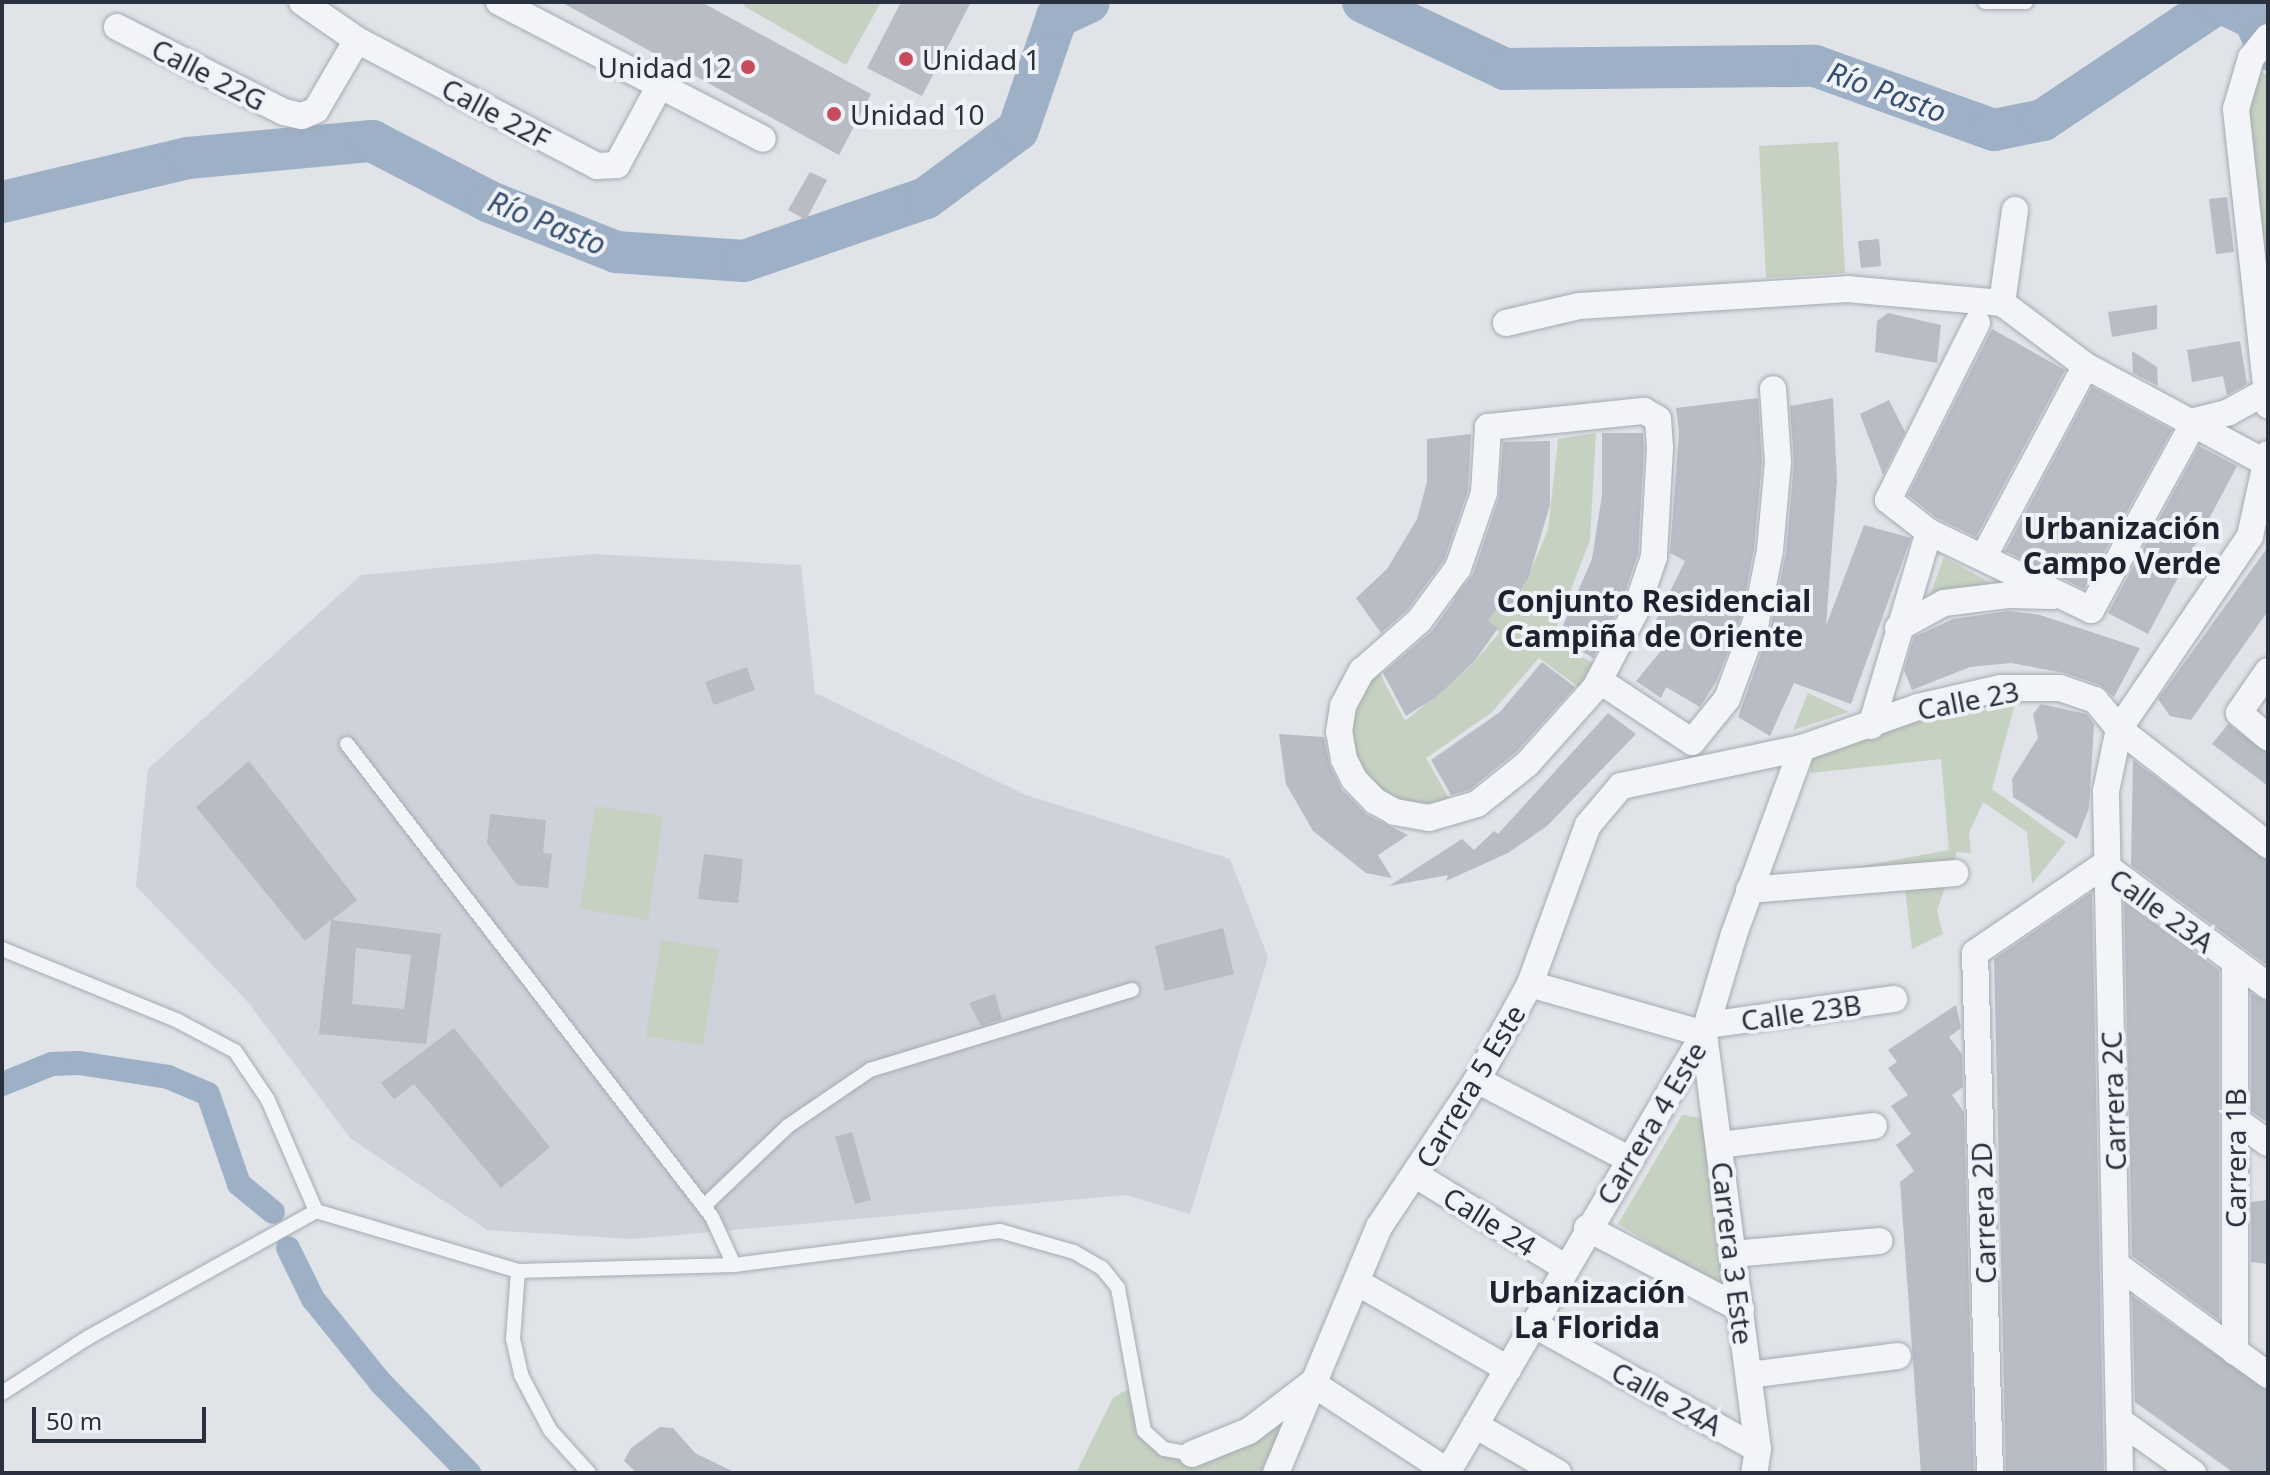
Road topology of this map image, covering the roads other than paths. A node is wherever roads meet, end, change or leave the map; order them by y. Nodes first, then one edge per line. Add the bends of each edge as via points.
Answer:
1 (302, 2) edge
2 (499, 2) edge
3 (1985, 2) edge
4 (2026, 2) edge
5 (117, 27) dead end
6 (2268, 37) edge
7 (357, 40) junction
8 (660, 85) junction
9 (763, 139) dead end
10 (2015, 210) dead end
11 (2002, 303) junction
12 (1506, 323) dead end
13 (1977, 323) dead end
14 (2080, 376) dead end
15 (1773, 389) dead end
16 (2267, 398) edge
17 (2192, 426) junction
18 (2267, 461) edge
19 (1929, 532) junction
20 (2259, 541) edge
21 (1984, 556) junction
22 (2060, 597) junction
23 (1898, 628) junction
24 (2268, 671) edge
25 (1600, 681) junction
26 (1871, 726) junction
27 (2119, 729) junction
28 (2268, 737) edge
29 (1692, 742) junction
30 (347, 744) dead end
31 (1802, 748) junction
32 (1698, 770) junction
33 (1621, 786) joint
34 (2268, 845) edge
35 (2104, 865) junction
36 (1955, 873) dead end
37 (1749, 890) junction
38 (2, 949) edge
39 (1975, 953) joint
40 (2235, 963) junction
41 (1530, 984) junction
42 (2268, 986) edge
43 (1132, 990) dead end
44 (1894, 999) dead end
45 (1706, 1030) junction
46 (1477, 1080) junction
47 (2236, 1120) junction
48 (1874, 1126) dead end
49 (2268, 1143) edge
50 (1719, 1145) junction
51 (1629, 1159) junction
52 (1416, 1175) junction
53 (704, 1206) junction
54 (316, 1211) junction
55 (1587, 1228) junction
56 (1879, 1241) dead end
57 (1733, 1254) junction
58 (734, 1265) junction
59 (1563, 1266) junction
60 (2118, 1266) junction
61 (518, 1271) junction
62 (1360, 1284) junction
63 (1741, 1309) junction
64 (1533, 1324) junction
65 (2235, 1352) junction
66 (1898, 1356) dead end
67 (1508, 1369) junction
68 (1749, 1375) junction
69 (2268, 1375) edge
70 (1312, 1383) junction
71 (2, 1393) edge
72 (2120, 1421) junction
73 (1475, 1425) junction
74 (1192, 1454) joint
75 (1756, 1461) edge
76 (1447, 1472) edge
77 (589, 1473) edge
78 (1276, 1473) edge
79 (1558, 1473) edge
80 (1990, 1473) edge
81 (2120, 1473) edge
82 (2193, 1473) edge

1 - 7 street, Calle 22F
2 - 8 street
3 - 4 lane
5 - 7 street, Calle 22G via 276,109 302,116 316,110
6 - 16 street via 2251,58 2236,109
7 - 8 street, Calle 22F via 597,166 617,165
8 - 9 street
10 - 11 street
11 - 12 street via 1847,289 1579,306
11 - 17 street via 2086,366
13 - 19 street via 1888,500
14 - 21 street
15 - 29 street via 1778,479 1756,621 1733,688
16 - 17 street
17 - 18 street
17 - 22 street via 2091,610
18 - 20 street
19 - 21 street
19 - 23 street
20 - 27 street
21 - 22 street
22 - 23 street via 2008,595 1944,603
23 - 26 street
24 - 28 street via 2239,713
25 - 25 street via 1635,612 1654,557 1661,491 1658,419 1644,411 1488,427 1486,480 1469,544 1433,606 1354,682 1340,718 1346,766 1363,791 1395,812 1429,818 1463,811 1515,775 1569,722
25 - 29 street
26 - 27 street, Calle 23 via 1932,704 2001,688 2038,687 2095,700
26 - 31 street, Calle 23
27 - 34 street, Calle 23
27 - 35 street, Carrera 2C via 2106,791
29 - 32 street
30 - 53 lane
31 - 32 street, Calle 23
31 - 37 street, Carrera 4 Este
32 - 33 street, Calle 23
33 - 41 street, Carrera 5 Este via 1588,825
35 - 39 street, Calle 23A
35 - 40 street, Calle 23A
35 - 60 street, Carrera 2C
36 - 37 street
37 - 45 street, Carrera 4 Este
38 - 54 lane via 178,1021 235,1051 268,1100
39 - 80 street, Carrera 2D
40 - 42 street, Calle 23A
40 - 47 street, Carrera 1B
41 - 45 street, Calle 23B
41 - 46 street, Carrera 5 Este
43 - 53 lane via 870,1070 788,1126
44 - 45 street, Calle 23B
45 - 50 street, Carrera 3 Este
45 - 51 street, Carrera 4 Este
46 - 51 street
46 - 52 street, Carrera 5 Este
47 - 49 street
47 - 65 street, Carrera 1B
48 - 50 street
50 - 57 street, Carrera 3 Este
51 - 55 street, Carrera 4 Este
52 - 59 street, Calle 24
52 - 62 street, Carrera 5 Este via 1379,1227
53 - 58 lane
54 - 61 lane
54 - 71 lane via 89,1337
55 - 59 street, Carrera 4 Este
55 - 63 street
56 - 57 street
57 - 63 street, Carrera 3 Este
58 - 61 lane
58 - 74 lane via 1000,1231 1074,1252 1102,1268 1118,1288 1144,1431 1164,1449
59 - 64 street, Carrera 4 Este
60 - 65 street
60 - 72 street, Carrera 2C
61 - 77 lane via 513,1339 521,1375 550,1430
62 - 67 street
62 - 70 street, Carrera 5 Este
63 - 68 street, Carrera 3 Este
64 - 67 street, Carrera 4 Este
64 - 75 street, Calle 24A
65 - 69 street
66 - 68 street
67 - 73 street, Carrera 4 Este
68 - 75 street, Carrera 3 Este
70 - 74 street, Carrera 5 Este via 1249,1431
70 - 76 street
70 - 78 street, Carrera 5 Este
72 - 81 street, Carrera 2C
72 - 82 street
73 - 76 street, Carrera 4 Este
73 - 79 street

